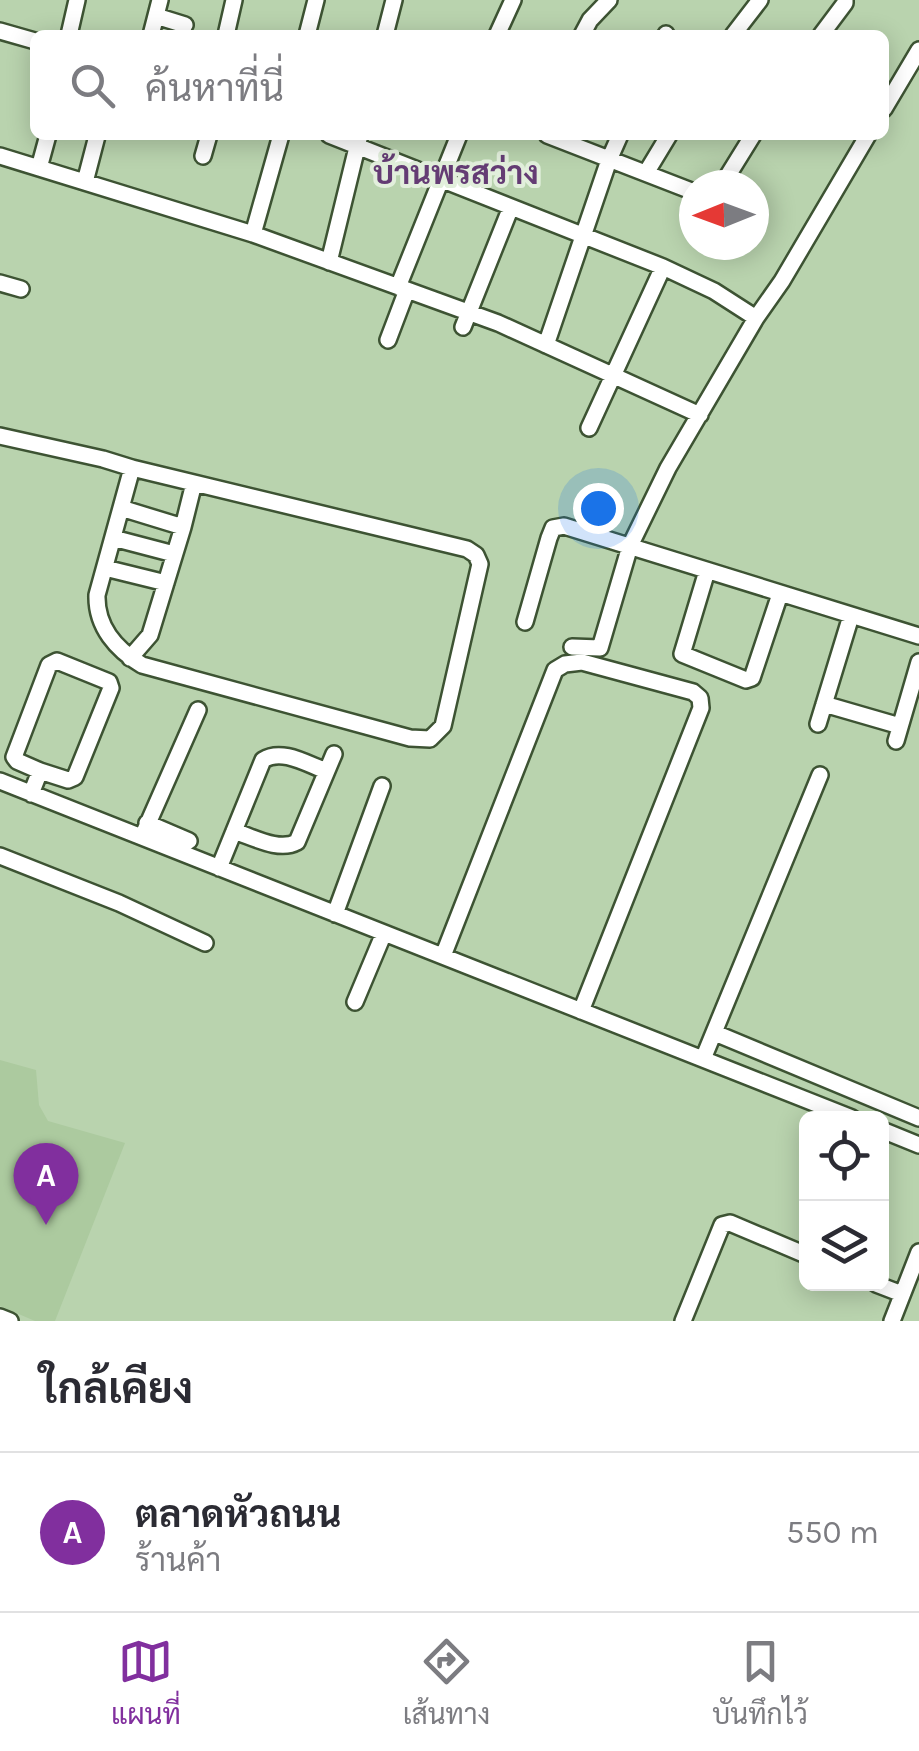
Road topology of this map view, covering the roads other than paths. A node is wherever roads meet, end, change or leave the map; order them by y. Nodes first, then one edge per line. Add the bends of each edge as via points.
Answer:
1 (77, 0) edge
2 (234, 0) edge
3 (316, 0) edge
4 (394, 0) edge
5 (513, 0) edge
6 (608, 0) edge
7 (760, 0) edge
8 (845, 0) edge
9 (158, 8) edge
10 (186, 25) dead end
11 (70, 30) edge
12 (227, 30) edge
13 (308, 30) edge
14 (386, 30) edge
15 (499, 30) edge
16 (585, 30) edge
17 (737, 30) edge
18 (825, 30) edge
19 (0, 31) edge
20 (30, 40) edge
21 (919, 50) edge
22 (889, 101) edge
23 (47, 140) edge
24 (96, 140) edge
25 (207, 140) edge
26 (280, 140) edge
27 (358, 140) edge
28 (457, 140) edge
29 (559, 140) edge
30 (618, 140) edge
31 (666, 140) edge
32 (750, 140) edge
33 (865, 140) edge
34 (0, 156) edge
35 (203, 156) dead end
36 (609, 160) junction
37 (39, 168) junction
38 (731, 170) edge
39 (646, 173) junction
40 (442, 179) junction
41 (85, 182) junction
42 (679, 186) edge
43 (511, 207) junction
44 (253, 234) junction
45 (585, 236) junction
46 (329, 262) junction
47 (663, 267) junction
48 (0, 283) edge
49 (20, 289) dead end
50 (402, 289) junction
51 (756, 318) junction
52 (466, 320) junction
53 (388, 340) dead end
54 (546, 345) junction
55 (614, 376) junction
56 (700, 415) junction
57 (590, 428) dead end
58 (0, 436) edge
59 (132, 468) junction
60 (194, 483) junction
61 (122, 508) junction
62 (183, 527) junction
63 (113, 538) junction
64 (630, 546) junction
65 (174, 554) junction
66 (105, 568) junction
67 (707, 571) junction
68 (166, 583) junction
69 (780, 594) junction
70 (851, 616) junction
71 (525, 622) dead end
72 (919, 636) edge
73 (572, 647) dead end
74 (130, 658) junction
75 (919, 662) edge
76 (824, 704) junction
77 (198, 710) dead end
78 (818, 724) dead end
79 (334, 754) dead end
80 (40, 771) junction
81 (326, 771) junction
82 (820, 776) dead end
83 (0, 782) edge
84 (382, 786) dead end
85 (30, 794) junction
86 (144, 830) junction
87 (234, 831) junction
88 (189, 841) dead end
89 (0, 856) edge
90 (219, 868) junction
91 (336, 914) junction
92 (384, 933) junction
93 (206, 943) dead end
94 (443, 956) junction
95 (354, 1002) dead end
96 (581, 1011) junction
97 (714, 1033) junction
98 (703, 1060) junction
99 (834, 1111) edge
100 (919, 1118) edge
101 (889, 1133) edge
102 (919, 1145) edge
103 (799, 1252) edge
104 (919, 1252) edge
105 (916, 1270) edge
106 (889, 1289) edge
107 (902, 1294) junction
108 (0, 1317) edge
109 (10, 1321) edge
110 (683, 1321) edge
111 (892, 1321) edge

1 - 11 street
2 - 12 street
3 - 13 street
4 - 14 street
5 - 15 street
6 - 16 street
7 - 17 street
8 - 18 street
9 - 10 street
19 - 20 street
21 - 22 street
23 - 37 street
24 - 41 street
25 - 35 street
26 - 44 street
27 - 40 street
27 - 46 street
28 - 40 street
29 - 36 street
30 - 36 street
31 - 39 street
32 - 38 street
33 - 51 street
34 - 37 street
36 - 39 street
36 - 45 street
37 - 41 street
39 - 42 street
40 - 43 street
40 - 50 street
41 - 44 street
43 - 45 street
43 - 52 street
44 - 46 street
45 - 47 street
45 - 54 street
46 - 50 street
47 - 51 street
47 - 55 street
48 - 49 street
50 - 52 street
50 - 53 street
51 - 56 street
52 - 54 street
54 - 55 street
55 - 56 street
55 - 57 street
56 - 64 street
58 - 59 street
59 - 60 street
59 - 61 street
60 - 62 street
60 - 74 street via 476,556 480,564 443,726 430,739 410,738
61 - 62 street
61 - 63 street
62 - 65 street
63 - 65 street
63 - 66 street
64 - 67 street
64 - 71 street via 553,528
64 - 73 street via 600,648
65 - 68 street
66 - 68 street
66 - 74 street via 96,607 111,640
67 - 69 street
67 - 69 street via 682,654 746,680
68 - 74 street via 150,634
69 - 70 street
70 - 72 street
70 - 76 street
75 - 76 street via 898,733
76 - 78 street
77 - 86 street
79 - 81 street
80 - 80 street via 14,757 49,665 57,661 109,682 75,777
80 - 85 street
81 - 87 street via 296,842 278,845
81 - 87 street via 281,754 263,760
82 - 97 street
83 - 85 street
84 - 91 street
85 - 86 street
86 - 88 street
86 - 90 street
87 - 90 street
89 - 93 street
90 - 91 street
91 - 92 street
92 - 94 street
92 - 95 street
94 - 96 street
94 - 96 street via 555,670 582,662 693,692 701,708
96 - 98 street
97 - 98 street
97 - 100 street
98 - 99 street
101 - 102 street
103 - 110 street via 722,1225
104 - 105 street
105 - 107 street
106 - 107 street
107 - 111 street
108 - 109 street

